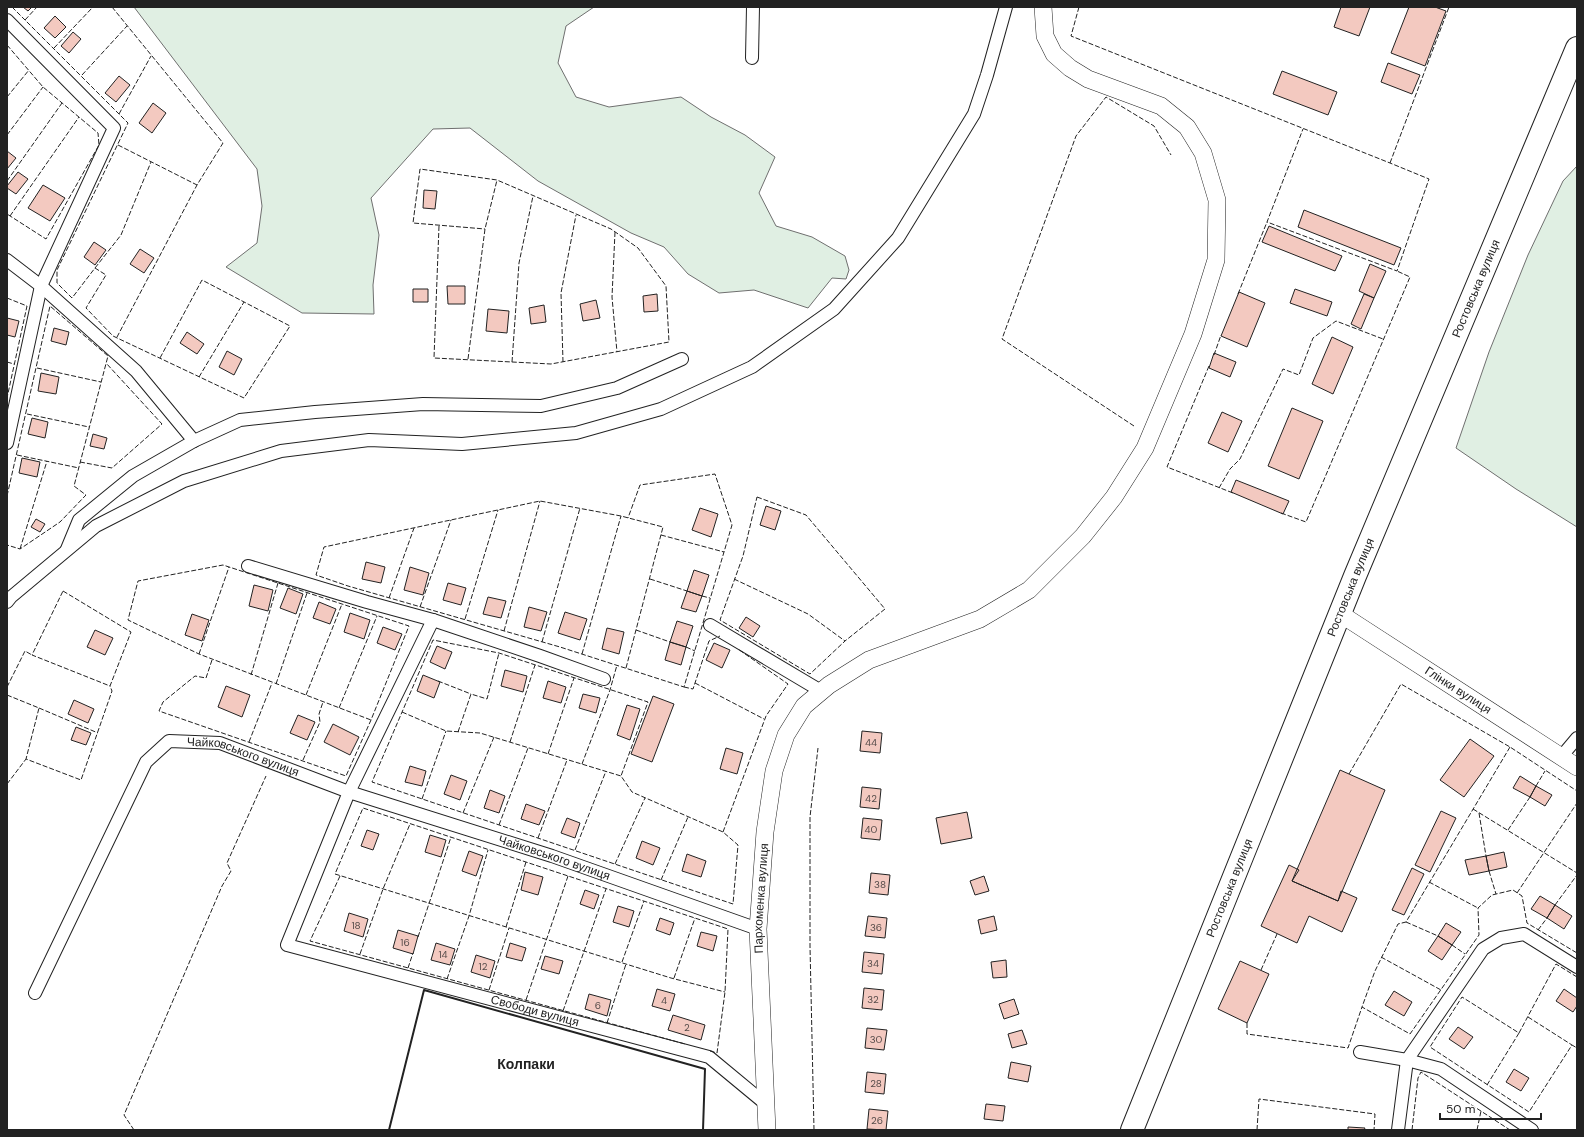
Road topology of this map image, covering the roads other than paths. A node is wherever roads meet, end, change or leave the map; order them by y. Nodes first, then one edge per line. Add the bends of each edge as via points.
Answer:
1 (753, 7) edge
2 (1006, 7) edge
3 (1043, 7) edge
4 (7, 20) edge
5 (1577, 48) edge
6 (752, 58) dead end
7 (7, 260) edge
8 (41, 286) junction
9 (682, 359) dead end
10 (194, 441) junction
11 (7, 443) edge
12 (66, 551) junction
13 (248, 566) dead end
14 (7, 602) edge
15 (1340, 613) junction
16 (433, 620) junction
17 (710, 625) dead end
18 (604, 679) dead end
19 (825, 688) junction
20 (1577, 738) edge
21 (1561, 757) junction
22 (1577, 767) edge
23 (349, 792) junction
24 (758, 929) junction
25 (1577, 967) edge
26 (35, 993) dead end
27 (1360, 1052) dead end
28 (1408, 1060) junction
29 (767, 1105) junction
30 (767, 1130) edge
31 (1132, 1130) edge
32 (1398, 1130) edge
33 (1532, 1130) edge

1 - 6 street
2 - 12 street via 974,114 898,238 834,309 752,367 661,409 576,433 462,444 369,440 281,451 184,481 96,526
3 - 19 main road, Пархоменка вулиця via 1045,36 1054,54 1088,79 1161,106 1187,127 1203,153 1217,200 1216,260 1193,334 1145,448 1114,497 1083,536 1029,590 980,619 869,660
4 - 8 street via 114,128
5 - 15 highway, Ростовська вулиця
7 - 8 street
8 - 10 street via 136,371
8 - 11 street
9 - 10 street via 617,388 541,406 423,404 315,412 240,420
10 - 12 street via 133,476 79,520
12 - 14 street
13 - 16 street
15 - 21 main road, Глінки вулиця
15 - 31 highway, Ростовська вулиця
16 - 18 street
16 - 23 street
17 - 19 street
19 - 24 main road, Пархоменка вулиця via 804,706 786,735 774,771 765,832
20 - 21 street
21 - 22 main road, Глінки вулиця
23 - 24 street, Чайковського вулиця via 552,856
23 - 26 street, Чайковського вулиця via 220,743 169,742 146,762
23 - 29 street, Свободи вулиця via 287,945 709,1057
24 - 29 main road, Пархоменка вулиця
25 - 28 street via 1524,934 1501,938 1483,949
27 - 28 street
28 - 32 street
28 - 33 street via 1441,1069
29 - 30 main road, Пархоменка вулиця

